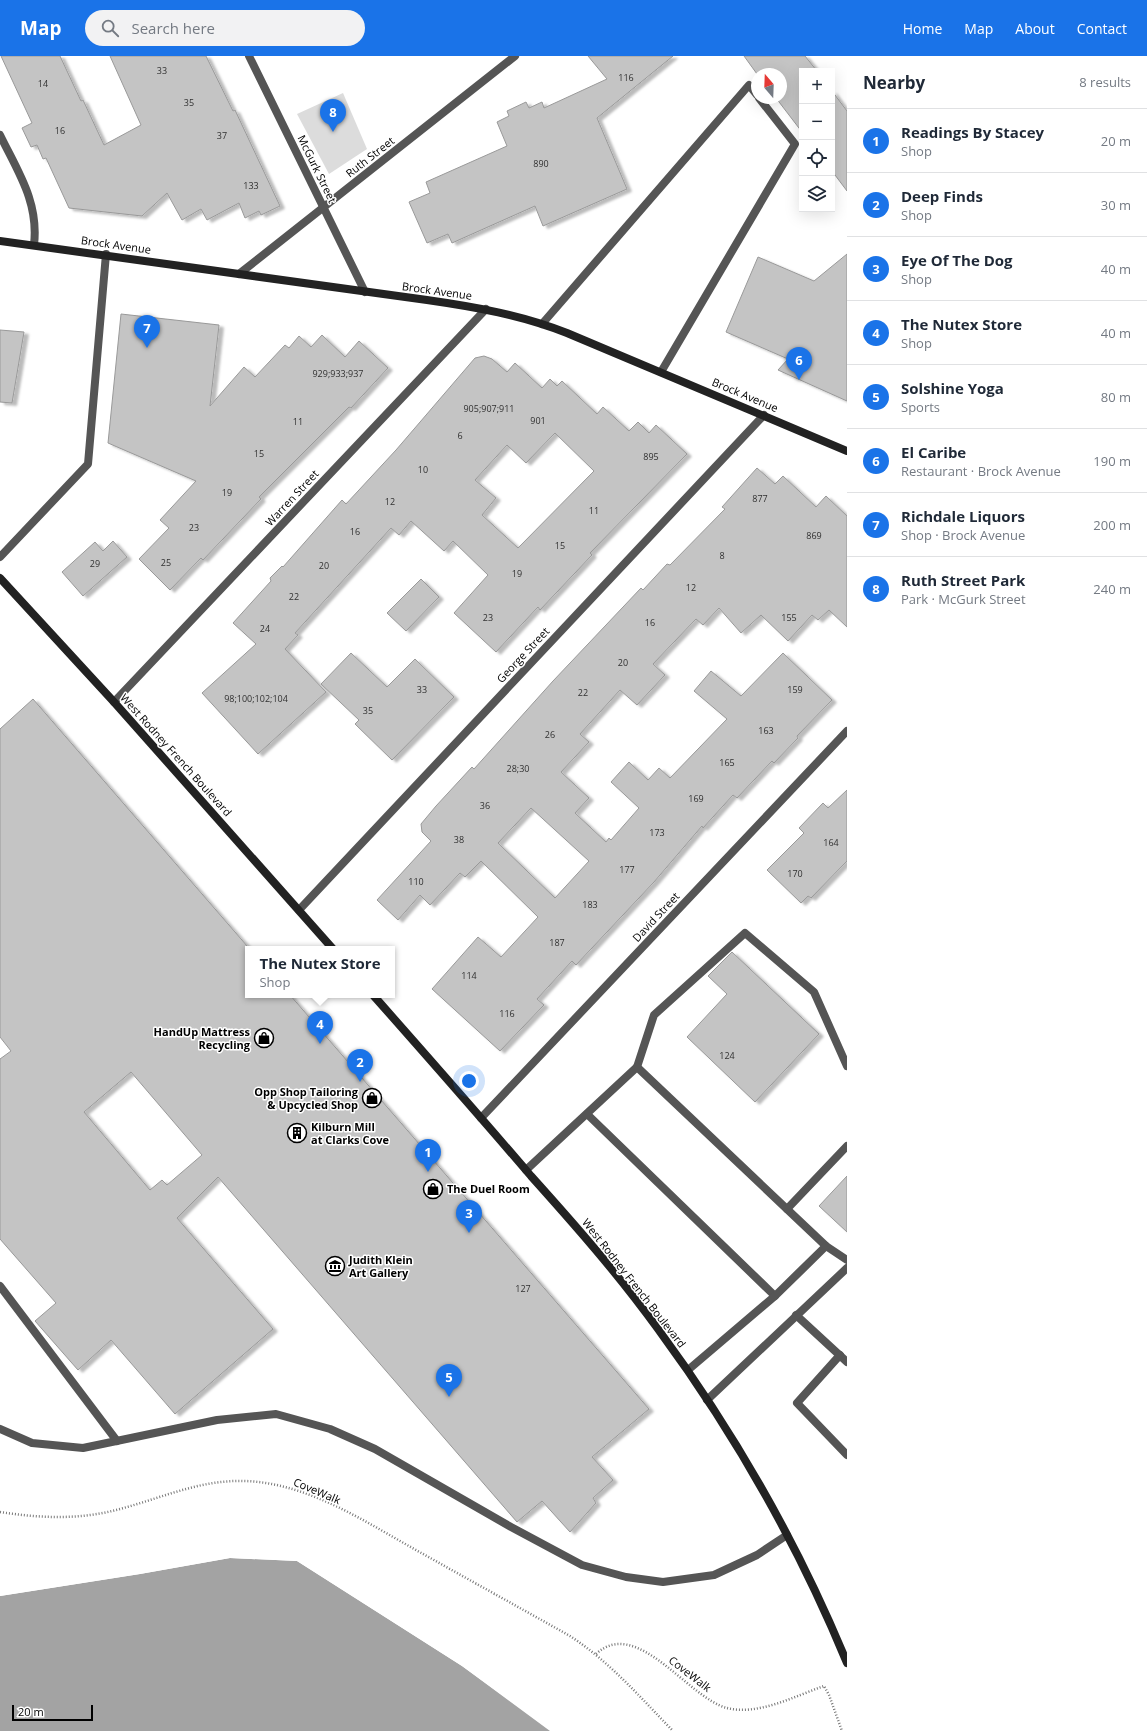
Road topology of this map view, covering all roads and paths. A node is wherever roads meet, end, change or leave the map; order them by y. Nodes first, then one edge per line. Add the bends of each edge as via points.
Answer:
1 (249, 56) edge
2 (515, 56) edge
3 (751, 88) edge
4 (764, 104) edge
5 (0, 135) edge
6 (324, 207) junction
7 (0, 241) edge
8 (34, 245) junction
9 (106, 254) junction
10 (239, 274) junction
11 (365, 292) junction
12 (486, 309) junction
13 (542, 324) junction
14 (661, 372) junction
15 (764, 415) junction
16 (847, 451) edge
17 (0, 557) edge
18 (0, 578) edge
19 (114, 702) junction
20 (847, 731) edge
21 (299, 910) junction
22 (330, 946) edge
23 (376, 998) edge
24 (847, 1066) edge
25 (637, 1067) junction
26 (587, 1114) junction
27 (481, 1118) junction
28 (847, 1146) edge
29 (526, 1170) junction
30 (787, 1209) junction
31 (826, 1246) junction
32 (847, 1260) edge
33 (847, 1268) edge
34 (0, 1286) edge
35 (775, 1296) junction
36 (796, 1315) junction
37 (840, 1355) junction
38 (847, 1362) edge
39 (688, 1370) junction
40 (707, 1400) junction
41 (0, 1429) edge
42 (117, 1441) junction
43 (847, 1455) edge
44 (0, 1512) edge
45 (787, 1535) junction
46 (596, 1654) junction
47 (847, 1663) edge
48 (673, 1731) edge
49 (842, 1731) edge

1 - 6 street, McGurk Street
2 - 6 street, Ruth Street
3 - 13 street via 749,85
4 - 14 street via 795,144
5 - 8 street via 33,208 36,229
6 - 10 street, Ruth Street
6 - 11 street, McGurk Street
7 - 8 main road, Brock Avenue
8 - 9 main road, Brock Avenue
9 - 10 main road, Brock Avenue
9 - 17 street via 88,464
10 - 11 main road, Brock Avenue
11 - 12 main road, Brock Avenue
12 - 13 main road, Brock Avenue
12 - 19 street, Warren Street
13 - 14 main road, Brock Avenue
14 - 15 main road, Brock Avenue
15 - 16 main road, Brock Avenue
15 - 21 street, George Street
18 - 19 main road, West Rodney French Boulevard
19 - 21 main road, West Rodney French Boulevard
20 - 27 street, David Street
21 - 22 main road, West Rodney French Boulevard
23 - 27 main road, West Rodney French Boulevard
24 - 25 street via 814,992 745,933 654,1014
25 - 26 street
25 - 30 street
26 - 29 street
26 - 35 street
27 - 29 main road, West Rodney French Boulevard
28 - 30 street
29 - 39 main road, West Rodney French Boulevard via 635,1298
30 - 31 street
31 - 32 street
31 - 35 street
33 - 36 street
34 - 42 street
35 - 39 street
36 - 37 street
36 - 40 street
37 - 38 street
37 - 43 street via 797,1402
39 - 40 main road, West Rodney French Boulevard
40 - 45 main road, West Rodney French Boulevard via 760,1485
41 - 42 street via 39,1444 83,1448
42 - 45 street via 217,1420 276,1414 330,1429 375,1450 582,1565 626,1577 663,1582 714,1575 757,1555
44 - 46 path, CoveWalk via 66,1517 117,1510 182,1490 215,1483 252,1481 282,1485 326,1502 355,1517 570,1636
45 - 47 main road, West Rodney French Boulevard
46 - 48 path, CoveWalk
46 - 49 path, CoveWalk via 602,1648 622,1644 633,1646 660,1661 701,1695 726,1708 766,1706 824,1686

